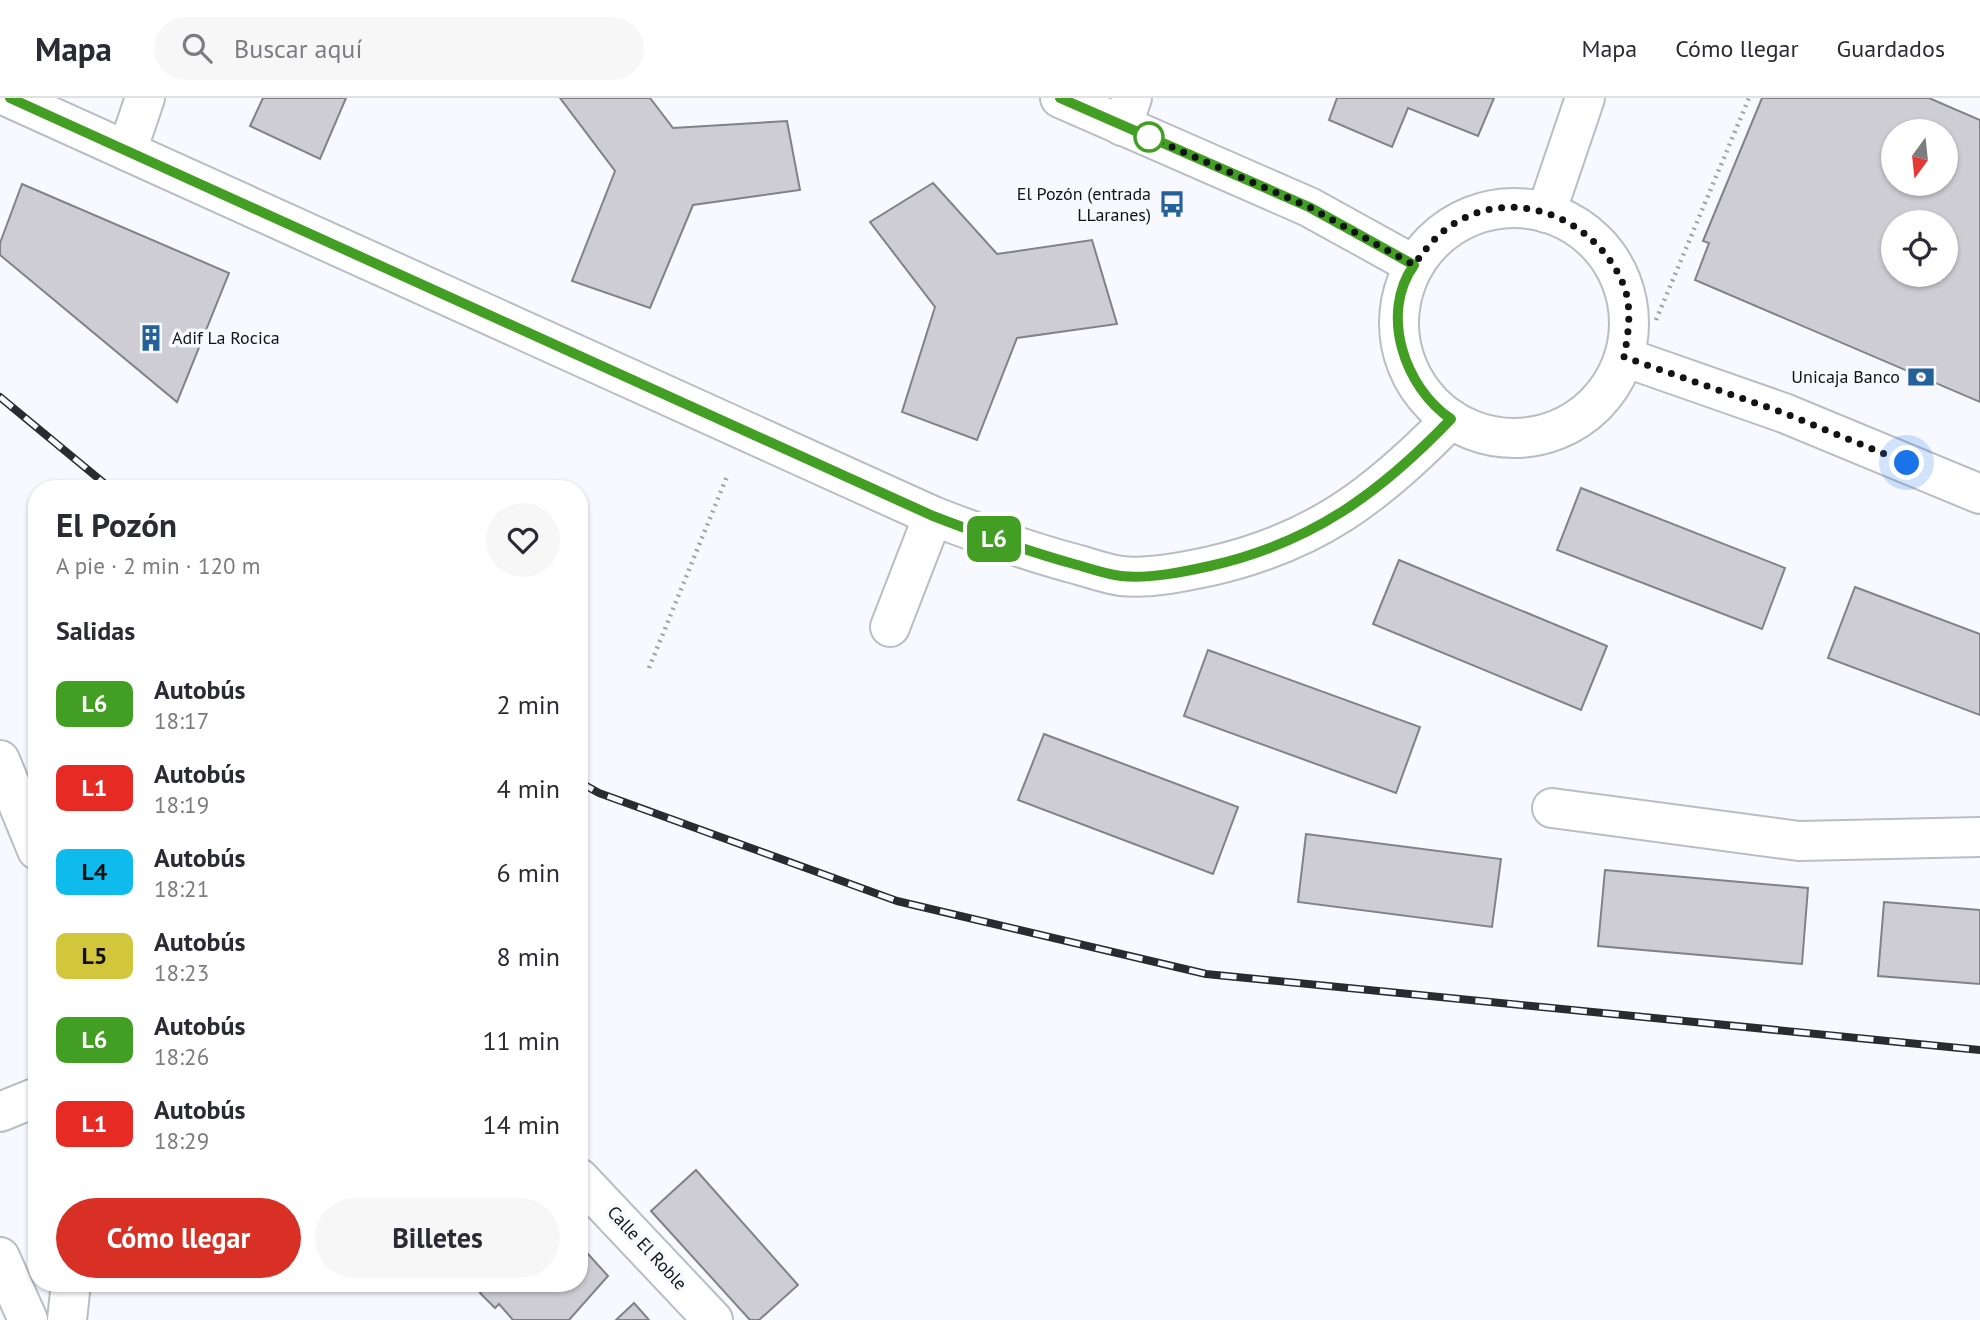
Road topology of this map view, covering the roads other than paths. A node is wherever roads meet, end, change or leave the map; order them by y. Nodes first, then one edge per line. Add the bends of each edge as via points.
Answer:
1 (10, 98) edge
2 (145, 98) edge
3 (1060, 98) edge
4 (1585, 98) edge
5 (1127, 112) edge
6 (127, 151) junction
7 (1546, 213) junction
8 (1414, 265) junction
9 (1631, 360) junction
10 (1451, 419) junction
11 (1980, 494) edge
12 (933, 516) junction
13 (890, 627) dead end
14 (0, 760) edge
15 (1552, 808) dead end
16 (28, 828) edge
17 (1980, 837) edge
18 (28, 1101) edge
19 (0, 1112) edge
20 (588, 1188) edge
21 (0, 1256) edge
22 (70, 1292) edge
23 (28, 1320) edge
24 (67, 1320) edge
25 (713, 1320) edge

1 - 6 street
2 - 6 street
3 - 5 street
4 - 7 street
5 - 8 street
6 - 12 street
7 - 8 street via 1519,207 1486,210 1456,222 1430,242
7 - 9 street via 1584,231 1609,257 1625,290
8 - 10 street via 1399,304 1399,342 1412,378 1435,408
9 - 10 street via 1604,396 1576,421 1541,435 1504,438
9 - 11 street via 1784,413
10 - 12 street via 1377,490 1341,515 1296,540 1249,557 1183,572 1121,576 1022,550
12 - 13 street
14 - 16 street
15 - 17 street via 1799,841
18 - 19 street
20 - 25 street, Calle El Roble
21 - 23 street
22 - 24 street

